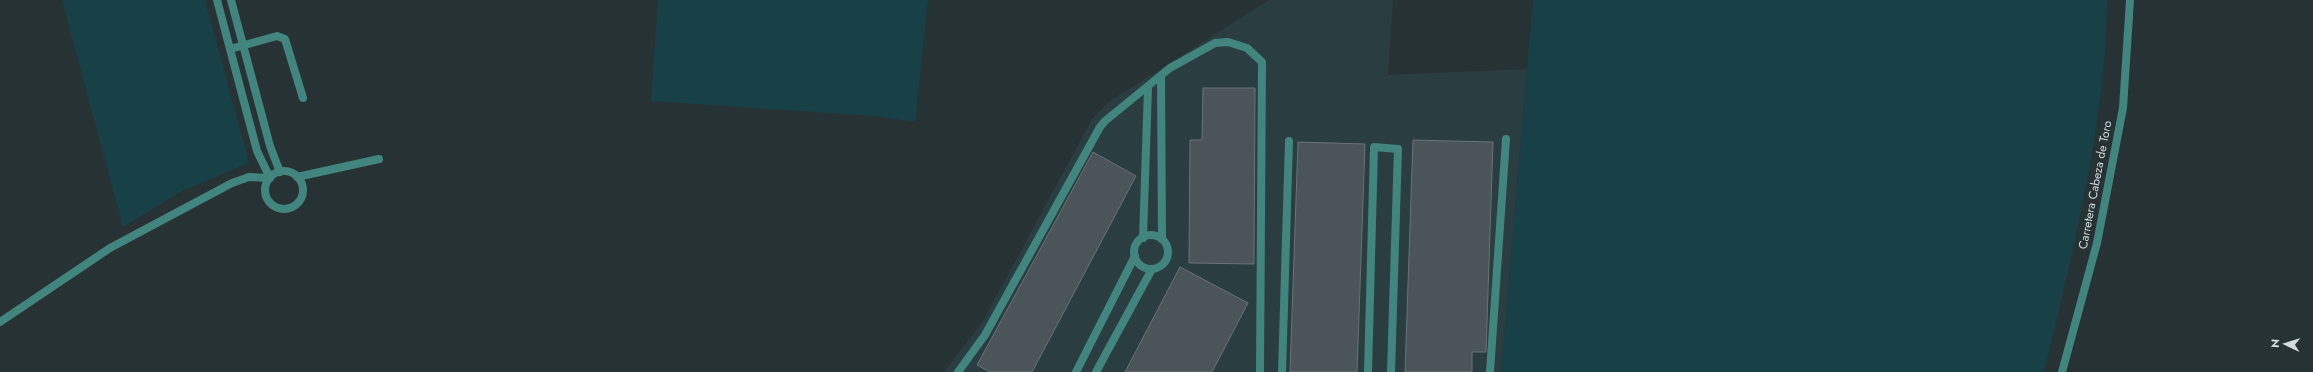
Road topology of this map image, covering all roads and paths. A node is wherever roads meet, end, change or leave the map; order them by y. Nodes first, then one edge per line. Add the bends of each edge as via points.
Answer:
1 (217, 0) edge
2 (231, 0) edge
3 (2130, 0) edge
4 (244, 45) junction
5 (230, 49) junction
6 (1161, 77) junction
7 (1148, 88) junction
8 (303, 98) dead end
9 (1506, 139) dead end
10 (1289, 141) dead end
11 (379, 159) dead end
12 (280, 172) junction
13 (297, 177) junction
14 (270, 178) junction
15 (1143, 238) junction
16 (1162, 239) junction
17 (1135, 256) junction
18 (1152, 269) junction
19 (0, 322) edge
20 (958, 372) edge
21 (1076, 372) edge
22 (1096, 372) edge
23 (1260, 372) edge
24 (1282, 372) edge
25 (1368, 372) edge
26 (1391, 372) edge
27 (1490, 372) edge
28 (2062, 372) edge

1 - 5 street
2 - 4 street
3 - 28 street, Carretera Cabeza de Toro via 2123,108 2097,243
4 - 5 street
4 - 8 street via 277,36 285,39
4 - 12 street via 270,146
5 - 14 street via 257,151
6 - 7 street
6 - 16 street
6 - 23 street via 1170,68 1215,43 1228,42 1247,48 1262,62
7 - 15 street
7 - 20 street via 1100,127 985,335
9 - 27 street
10 - 24 street
11 - 13 street
12 - 13 street via 292,173
12 - 14 street
13 - 14 street via 301,182 302,194 296,204 285,209 269,201 265,189
14 - 19 street via 249,177 232,183 110,248
15 - 16 street via 1153,236
15 - 17 street via 1136,246
16 - 18 street via 1168,248 1167,258 1161,266
17 - 18 street via 1141,266
17 - 21 street
18 - 22 street
25 - 26 street via 1374,147 1398,148

